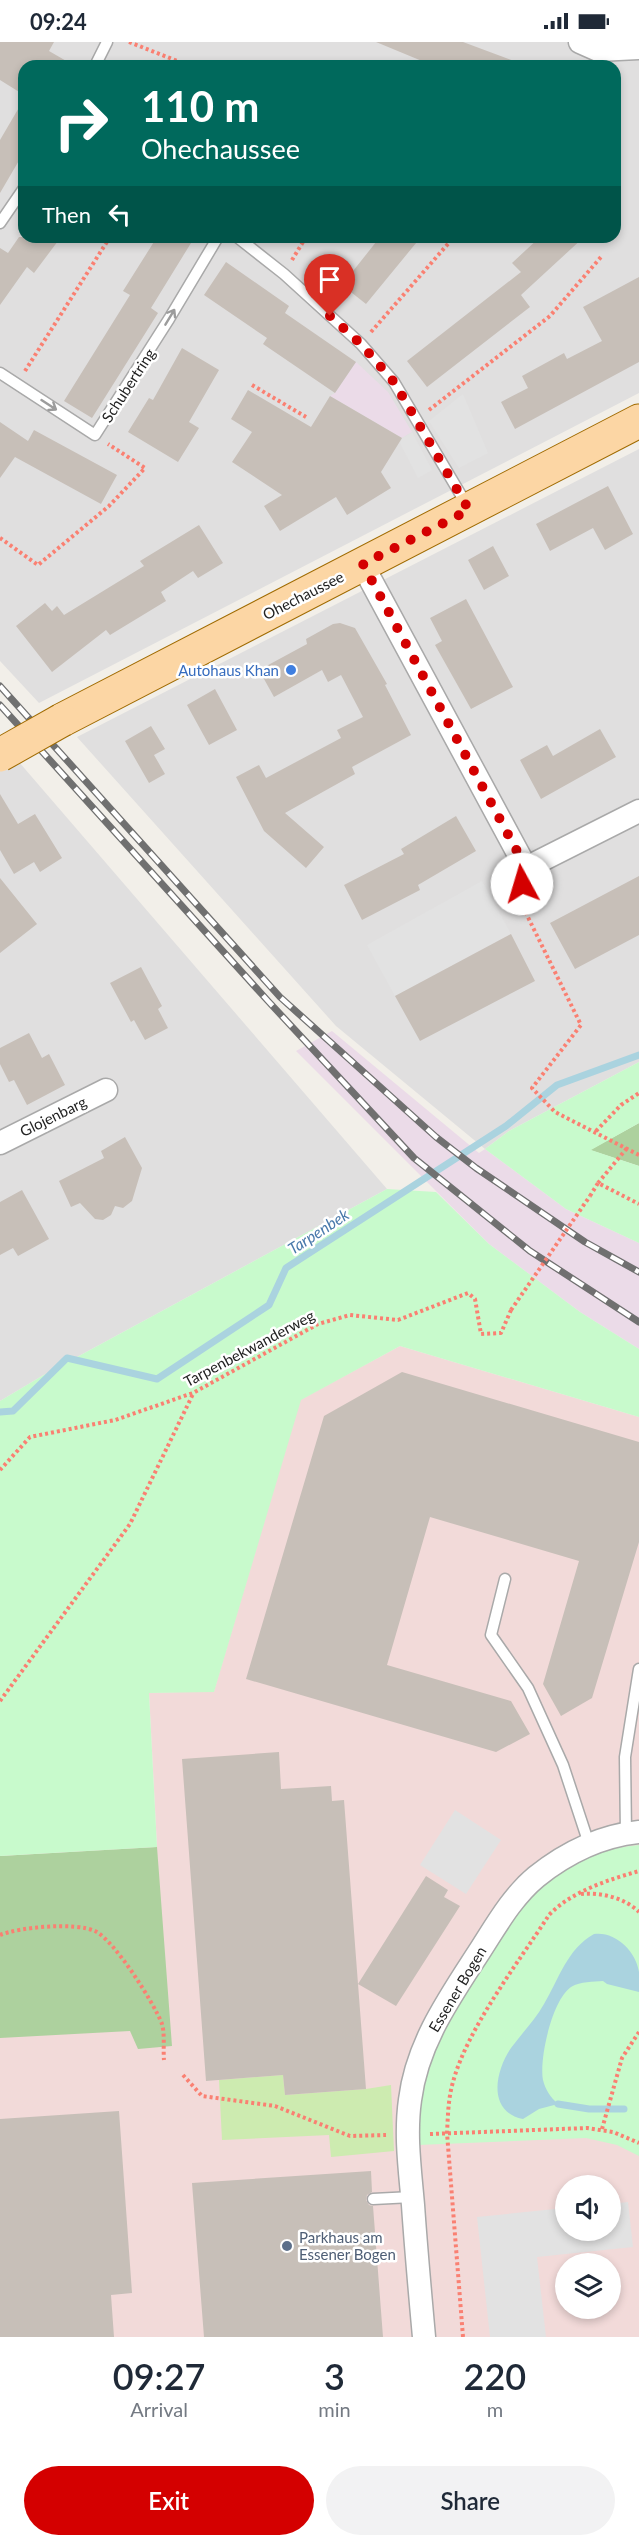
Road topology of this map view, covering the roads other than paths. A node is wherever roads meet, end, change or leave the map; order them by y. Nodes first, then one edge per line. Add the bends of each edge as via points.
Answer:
1 (107, 42) edge
2 (580, 42) edge
3 (639, 48) edge
4 (98, 60) edge
5 (18, 197) edge
6 (0, 223) edge
7 (214, 243) edge
8 (245, 243) edge
9 (0, 373) edge
10 (639, 421) edge
11 (469, 510) junction
12 (363, 564) junction
13 (0, 755) edge
14 (639, 812) edge
15 (106, 1090) dead end
16 (0, 1143) edge
17 (505, 1579) dead end
18 (639, 1669) edge
19 (633, 1833) edge
20 (589, 1844) junction
21 (412, 2197) junction
22 (373, 2199) dead end
23 (424, 2337) edge

1 - 4 lane
2 - 3 street via 598,50
5 - 6 lane
9 -> 7 lane, Schubertring via 95,435
8 - 11 lane via 361,344 394,382
10 - 11 main road, Ohechaussee
11 - 12 main road, Ohechaussee
12 - 13 main road, Ohechaussee, bridge
12 - 14 street via 526,868
15 - 16 street, Glojenbarg
17 - 20 lane via 491,1635 532,1698 563,1766
18 - 19 lane via 625,1757
19 - 20 street, Essener Bogen
20 - 21 street, Essener Bogen via 555,1863 523,1890 437,2018 416,2067 410,2098
21 - 22 lane
21 - 23 street, Essener Bogen

